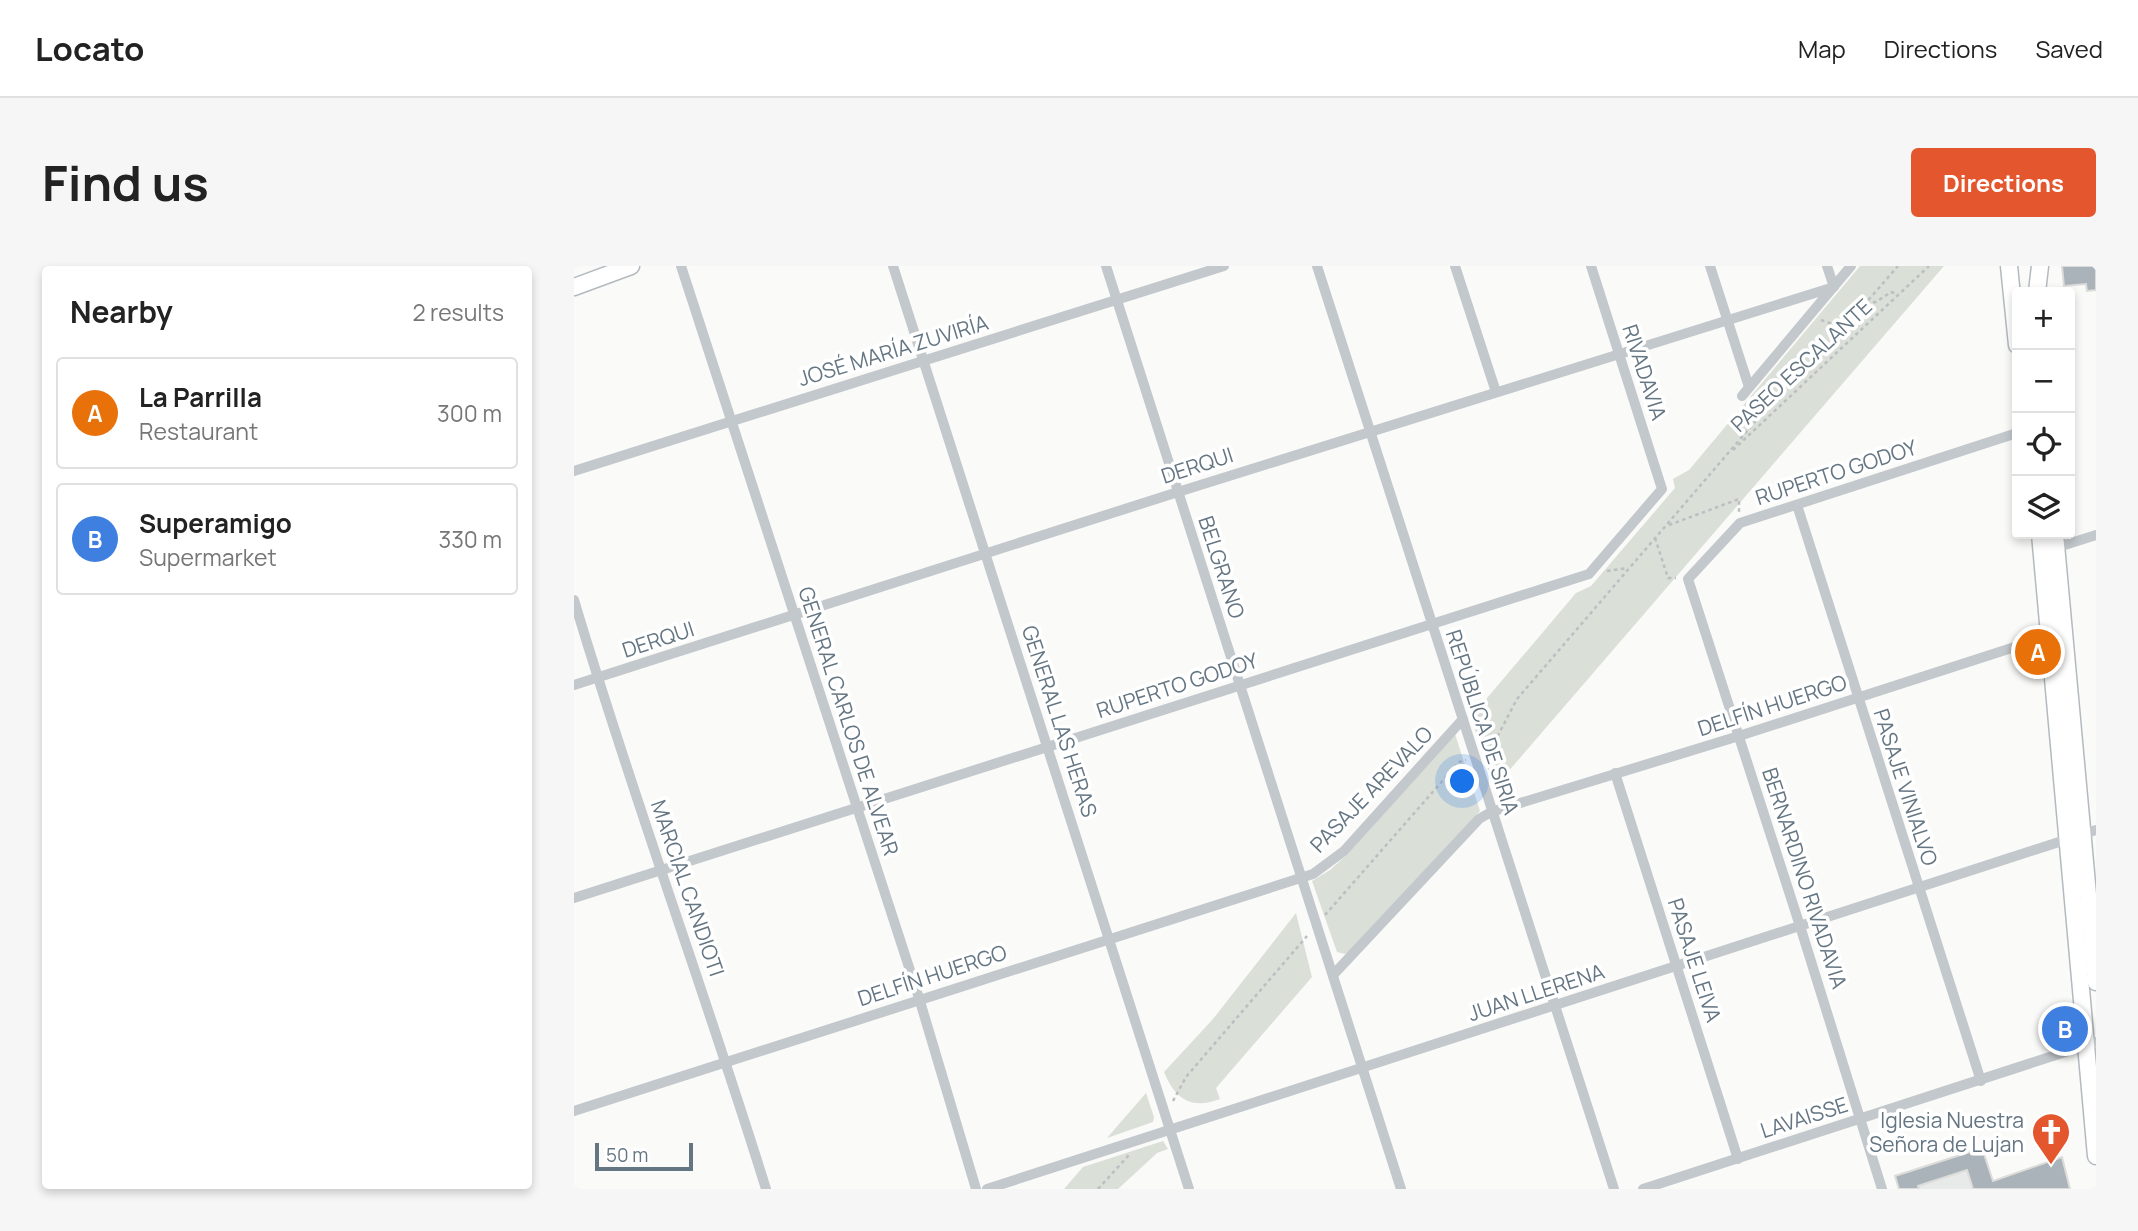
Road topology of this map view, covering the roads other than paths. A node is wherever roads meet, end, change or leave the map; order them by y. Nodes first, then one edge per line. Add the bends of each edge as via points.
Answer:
1 (631, 266) edge
2 (681, 266) edge
3 (893, 266) edge
4 (1106, 266) edge
5 (1224, 266) edge
6 (1317, 266) edge
7 (1455, 266) edge
8 (1591, 266) edge
9 (1710, 266) edge
10 (1827, 266) edge
11 (1851, 266) edge
12 (2010, 266) edge
13 (2040, 266) edge
14 (574, 287) edge
15 (1834, 287) junction
16 (2038, 287) edge
17 (2012, 289) edge
18 (1118, 299) junction
19 (1727, 320) junction
20 (1619, 355) junction
21 (925, 361) junction
22 (1496, 392) junction
23 (730, 421) junction
24 (1370, 431) junction
25 (2012, 435) edge
26 (574, 471) edge
27 (1178, 492) junction
28 (1797, 505) junction
29 (2096, 535) edge
30 (2051, 544) edge
31 (986, 553) junction
32 (1688, 579) joint
33 (574, 600) edge
34 (795, 615) junction
35 (1432, 624) junction
36 (2056, 634) junction
37 (597, 678) junction
38 (574, 685) edge
39 (1239, 685) junction
40 (1857, 698) junction
41 (1462, 719) junction
42 (1739, 736) junction
43 (1048, 746) junction
44 (1615, 773) junction
45 (856, 806) junction
46 (1491, 813) junction
47 (2090, 832) edge
48 (2067, 840) junction
49 (661, 870) junction
50 (1303, 879) junction
51 (1919, 889) junction
52 (574, 898) edge
53 (1800, 926) junction
54 (1111, 938) junction
55 (1677, 967) junction
56 (1333, 975) junction
57 (2096, 982) edge
58 (919, 998) junction
59 (1555, 1007) junction
60 (2090, 1044) edge
61 (727, 1062) junction
62 (1361, 1068) junction
63 (1981, 1080) junction
64 (2093, 1107) edge
65 (574, 1111) edge
66 (1861, 1119) junction
67 (1171, 1130) junction
68 (2096, 1156) edge
69 (1738, 1159) junction
70 (766, 1189) edge
71 (976, 1189) edge
72 (987, 1189) edge
73 (1189, 1189) edge
74 (1401, 1189) edge
75 (1614, 1189) edge
76 (1643, 1189) edge
77 (1882, 1189) edge

1 - 14 main road
2 - 23 street, GENERAL CARLOS DE ALVEAR
3 - 21 street, GENERAL LAS HERAS
4 - 18 street, BELGRANO
5 - 18 street, JOSÉ MARÍA ZUVIRÍA
6 - 24 street, REPÚBLICA DE SIRIA
7 - 22 street
8 - 20 street, RIVADAVIA
9 - 19 street
10 - 15 street
11 - 15 street
12 - 17 main road
13 - 16 main road
15 - 19 street, DERQUI
15 - 19 street via 1745,392
18 - 21 street, JOSÉ MARÍA ZUVIRÍA
18 - 27 street, BELGRANO
19 - 20 street, DERQUI
20 - 22 street, DERQUI
20 - 35 street, RIVADAVIA via 1662,489 1590,574
21 - 23 street, JOSÉ MARÍA ZUVIRÍA
21 - 31 street, GENERAL LAS HERAS
22 - 24 street, DERQUI
23 - 26 street, JOSÉ MARÍA ZUVIRÍA
23 - 34 street, GENERAL CARLOS DE ALVEAR
24 - 27 street, DERQUI
24 - 35 street, REPÚBLICA DE SIRIA
25 - 28 street, RUPERTO GODOY
27 - 31 street, DERQUI
27 - 39 street, BELGRANO
28 - 32 street, RUPERTO GODOY via 1740,523
28 - 40 street, PASAJE VINIALVO
29 - 30 street
30 - 36 main road
31 - 34 street, DERQUI
31 - 43 street, GENERAL LAS HERAS
32 - 42 street, BERNARDINO RIVADAVIA
33 - 37 street, MARCIAL CANDIOTI
34 - 37 street, DERQUI
34 - 45 street, GENERAL CARLOS DE ALVEAR
35 - 39 street, RUPERTO GODOY
35 - 41 street, REPÚBLICA DE SIRIA
36 - 40 street, DELFÍN HUERGO
36 - 47 main road
36 - 48 main road
37 - 38 street, DERQUI
37 - 49 street, MARCIAL CANDIOTI
39 - 43 street, RUPERTO GODOY
39 - 50 street, BELGRANO
40 - 42 street, DELFÍN HUERGO
40 - 51 street, PASAJE VINIALVO
41 - 46 street, REPÚBLICA DE SIRIA
41 - 50 street, PASAJE AREVALO via 1344,851
42 - 44 street, DELFÍN HUERGO
42 - 53 street, BERNARDINO RIVADAVIA
43 - 45 street, RUPERTO GODOY
43 - 54 street, GENERAL LAS HERAS
44 - 46 street, DELFÍN HUERGO
44 - 55 street, PASAJE LEIVA
45 - 49 street, RUPERTO GODOY
45 - 58 street, GENERAL CARLOS DE ALVEAR
46 - 56 street via 1479,819
46 - 59 street, REPÚBLICA DE SIRIA
47 - 48 street, JUAN LLERENA
47 - 57 main road
48 - 51 street, JUAN LLERENA
48 - 60 main road
49 - 52 street, RUPERTO GODOY
49 - 61 street, MARCIAL CANDIOTI
50 - 54 street, DELFÍN HUERGO
50 - 56 street, BELGRANO
51 - 53 street, JUAN LLERENA
51 - 63 street, PASAJE VINIALVO
53 - 55 street, JUAN LLERENA
53 - 66 street, BERNARDINO RIVADAVIA
54 - 58 street, DELFÍN HUERGO
54 - 67 street, GENERAL LAS HERAS
55 - 59 street, JUAN LLERENA
55 - 69 street, PASAJE LEIVA
56 - 62 street, BELGRANO
58 - 61 street, DELFÍN HUERGO
58 - 71 street, GENERAL CARLOS DE ALVEAR
59 - 62 street, JUAN LLERENA
59 - 75 street, REPÚBLICA DE SIRIA
60 - 63 street, LAVAISSE
60 - 64 main road
61 - 65 street, DELFÍN HUERGO
61 - 70 street, MARCIAL CANDIOTI
62 - 67 street, JUAN LLERENA
62 - 74 street, BELGRANO
63 - 66 street, LAVAISSE
64 - 68 main road
66 - 69 street, LAVAISSE
66 - 77 street, BERNARDINO RIVADAVIA
67 - 72 street, JUAN LLERENA
67 - 73 street, GENERAL LAS HERAS
69 - 76 street, LAVAISSE

